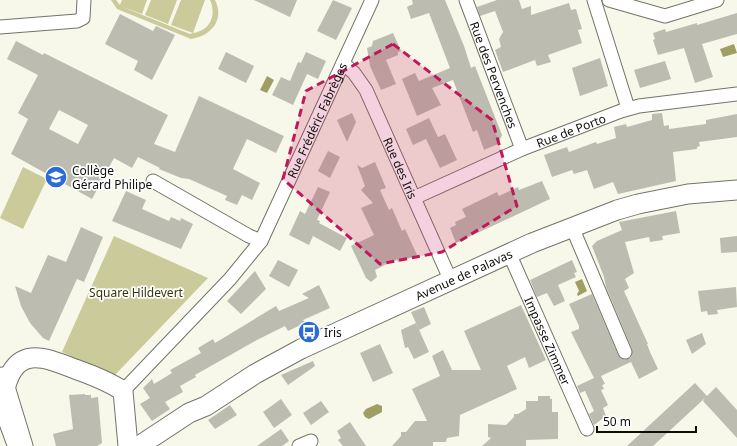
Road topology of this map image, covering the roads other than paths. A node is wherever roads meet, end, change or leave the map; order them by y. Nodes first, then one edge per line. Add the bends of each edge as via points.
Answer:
1 (84, 0) edge
2 (372, 0) edge
3 (466, 0) edge
4 (594, 0) edge
5 (609, 0) edge
6 (717, 0) edge
7 (0, 27) edge
8 (343, 63) junction
9 (737, 94) edge
10 (628, 108) junction
11 (522, 149) junction
12 (153, 181) dead end
13 (737, 190) edge
14 (414, 198) junction
15 (572, 226) junction
16 (261, 241) junction
17 (509, 253) junction
18 (450, 279) junction
19 (625, 352) dead end
20 (0, 368) edge
21 (123, 391) junction
22 (3, 398) edge
23 (206, 406) junction
24 (587, 429) dead end
25 (14, 446) edge
26 (23, 446) edge
27 (128, 446) edge
28 (139, 446) edge
29 (163, 446) edge

1 - 7 street via 83,18 77,21
2 - 8 street, Rue Frédéric Fabrèges
3 - 11 street, Rue des Pervenches
4 - 10 street
5 - 6 street via 665,16
8 - 14 street, Rue des Iris via 366,90
8 - 16 street, Rue Frédéric Fabrèges
9 - 10 street, Rue de Porto
10 - 11 street, Rue de Porto
11 - 14 street, Rue de Porto
12 - 16 street
13 - 15 main road, Avenue de Palavas via 688,194 638,204
14 - 18 street, Rue des Iris
15 - 17 main road, Avenue de Palavas
15 - 19 street
16 - 21 street, Rue Frédéric Fabrèges via 230,279
17 - 18 main road, Avenue de Palavas
17 - 24 street, Impasse Zimmer
18 - 23 main road, Avenue de Palavas via 300,349
20 - 22 main road
21 - 22 main road via 109,382 51,360 36,357 15,366 9,376
21 - 27 main road
22 - 25 street
22 - 26 main road
23 - 28 main road, Avenue de Palavas via 189,413
23 - 29 main road, Avenue de Palavas via 192,424

